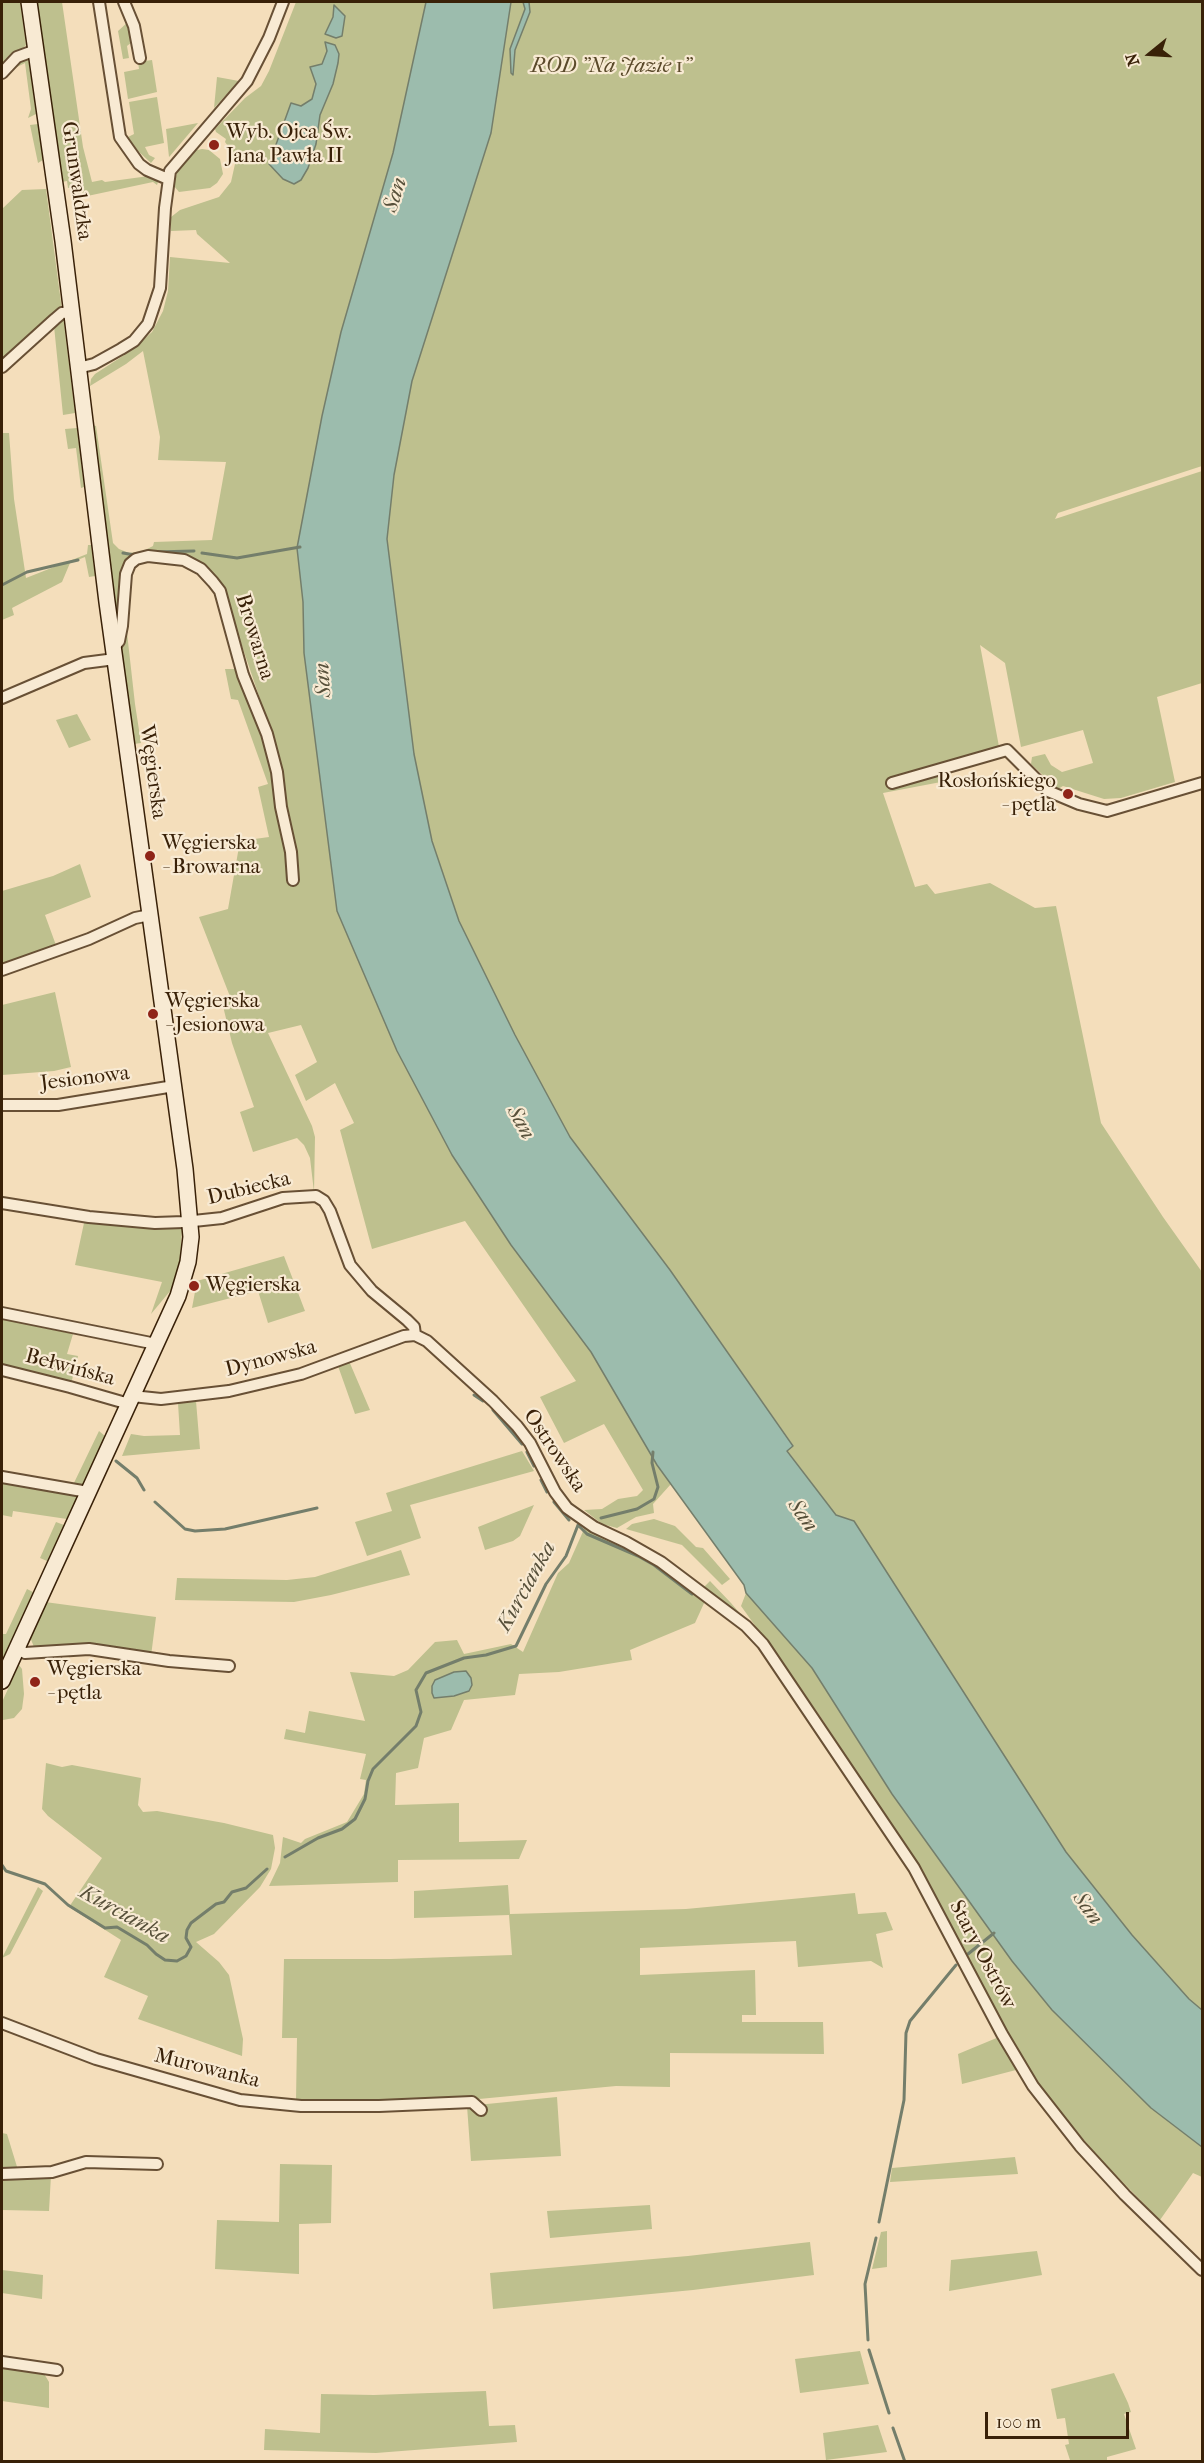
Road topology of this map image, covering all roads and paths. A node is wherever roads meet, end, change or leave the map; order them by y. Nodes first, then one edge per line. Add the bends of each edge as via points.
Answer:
1 (29, 2) edge
2 (99, 2) edge
3 (124, 2) edge
4 (283, 2) edge
5 (36, 50) junction
6 (140, 57) dead end
7 (2, 73) edge
8 (168, 179) junction
9 (72, 312) junction
10 (2, 368) edge
11 (78, 368) junction
12 (114, 653) junction
13 (2, 698) edge
14 (892, 783) dead end
15 (1203, 783) edge
16 (293, 880) dead end
17 (150, 915) junction
18 (2, 970) edge
19 (174, 1086) junction
20 (2, 1105) edge
21 (316, 1196) joint
22 (2, 1203) edge
23 (192, 1222) junction
24 (2, 1313) edge
25 (415, 1335) junction
26 (156, 1344) junction
27 (2, 1370) edge
28 (130, 1400) junction
29 (2, 1477) edge
30 (88, 1492) junction
31 (756, 1636) joint
32 (17, 1649) junction
33 (229, 1666) dead end
34 (2, 1681) edge
35 (2, 2023) edge
36 (480, 2110) dead end
37 (157, 2164) dead end
38 (2, 2174) edge
39 (1203, 2270) edge
40 (2, 2362) edge
41 (57, 2370) dead end

1 - 5 main road, Grunwaldzka
2 - 8 street via 120,137 147,171
3 - 6 street
4 - 8 street via 247,81 174,165
5 - 7 street via 16,57
5 - 9 main road, Grunwaldzka
8 - 11 street via 162,275 151,318 128,345 94,364
9 - 10 street via 62,313
9 - 11 main road, Grunwaldzka
11 - 12 main road, Węgierska
12 - 13 street
12 - 16 street, Browarna via 122,626 126,574 136,559 148,556 184,560 201,569 213,582 220,591 243,675 267,734
12 - 17 main road, Węgierska
14 - 15 street via 1007,750 1048,791 1107,811
17 - 18 street
17 - 19 main road, Węgierska
19 - 20 street, Jesionowa via 58,1105
19 - 23 main road, Węgierska
21 - 23 street, Dubiecka via 284,1198 222,1218
21 - 25 street, Ostrowska via 330,1211 350,1265 372,1291 414,1327
22 - 23 street, Dubiecka via 89,1217
23 - 26 main road, Węgierska via 185,1277
24 - 26 street
25 - 28 street, Dynowska via 255,1386
25 - 31 street, Ostrowska via 427,1341 517,1426 567,1508 594,1527 661,1562
26 - 28 main road, Węgierska
27 - 28 street, Bełwińska
28 - 30 main road, Węgierska
29 - 30 street
30 - 32 main road, Węgierska
31 - 39 street, Stary Ostrów via 914,1868 1033,2086 1125,2195
32 - 33 street via 25,1653 89,1649
32 - 34 main road, Węgierska
35 - 36 street, Murowanka via 96,2060 240,2100 301,2106 472,2102
37 - 38 street via 86,2162 52,2172
40 - 41 street

